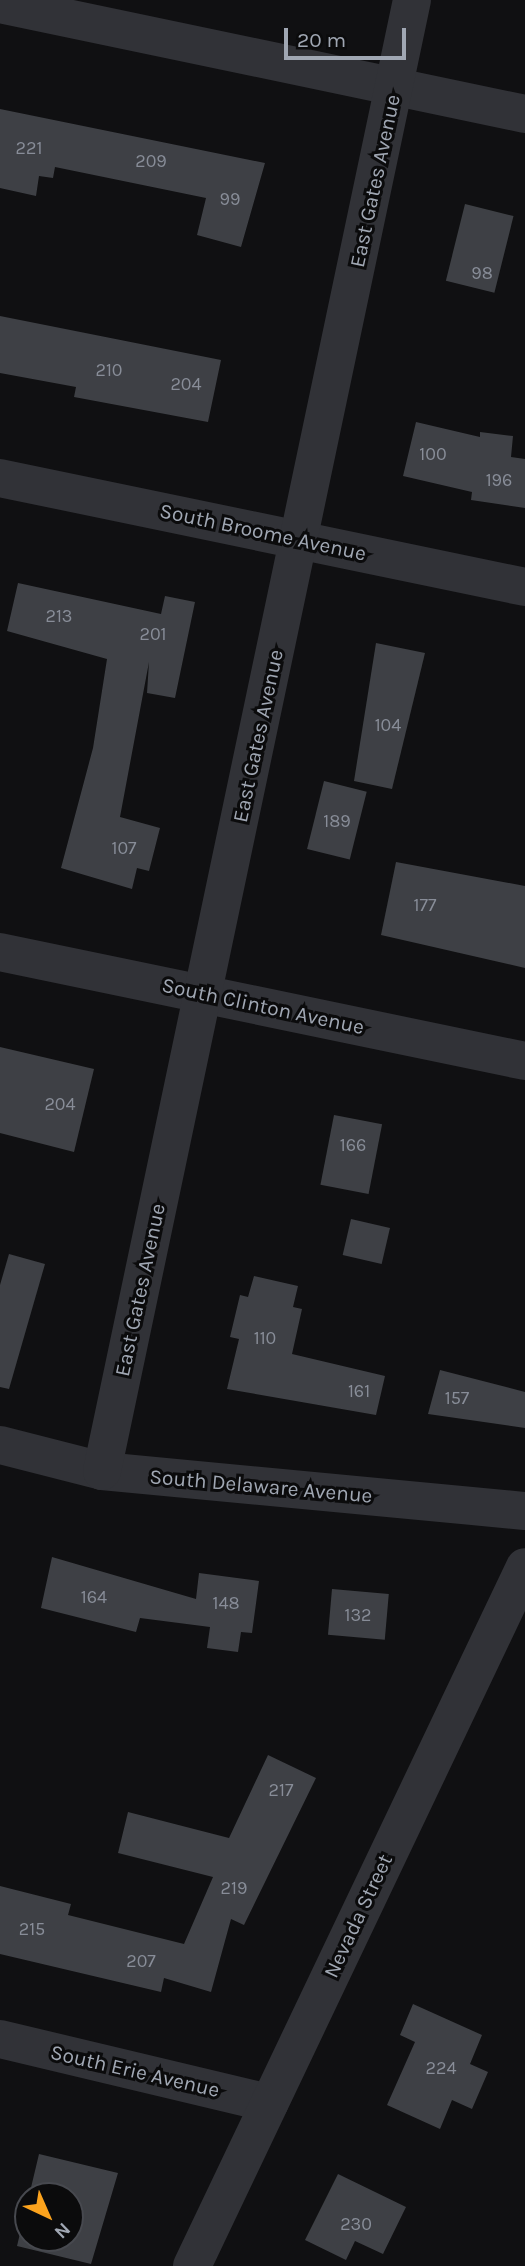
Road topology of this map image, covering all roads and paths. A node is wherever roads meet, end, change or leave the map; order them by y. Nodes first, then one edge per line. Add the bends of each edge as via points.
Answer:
1 (412, 0) edge
2 (0, 4) edge
3 (394, 86) junction
4 (525, 114) edge
5 (0, 478) edge
6 (301, 539) junction
7 (525, 587) edge
8 (0, 952) edge
9 (203, 993) junction
10 (525, 1061) edge
11 (0, 1445) edge
12 (102, 1471) junction
13 (525, 1511) edge
14 (525, 1567) edge
15 (0, 2039) edge
16 (270, 2103) junction
17 (192, 2266) edge

1 - 3 street, East Gates Avenue
2 - 3 street
3 - 4 street
3 - 6 street, East Gates Avenue
5 - 6 street, South Broome Avenue
6 - 7 street, South Broome Avenue
6 - 9 street, East Gates Avenue
8 - 9 street, South Clinton Avenue
9 - 10 street, South Clinton Avenue
9 - 12 street, East Gates Avenue
11 - 12 street, South Delaware Avenue
12 - 13 street, South Delaware Avenue
14 - 16 street, Nevada Street
15 - 16 street, South Erie Avenue
16 - 17 street, Nevada Street

